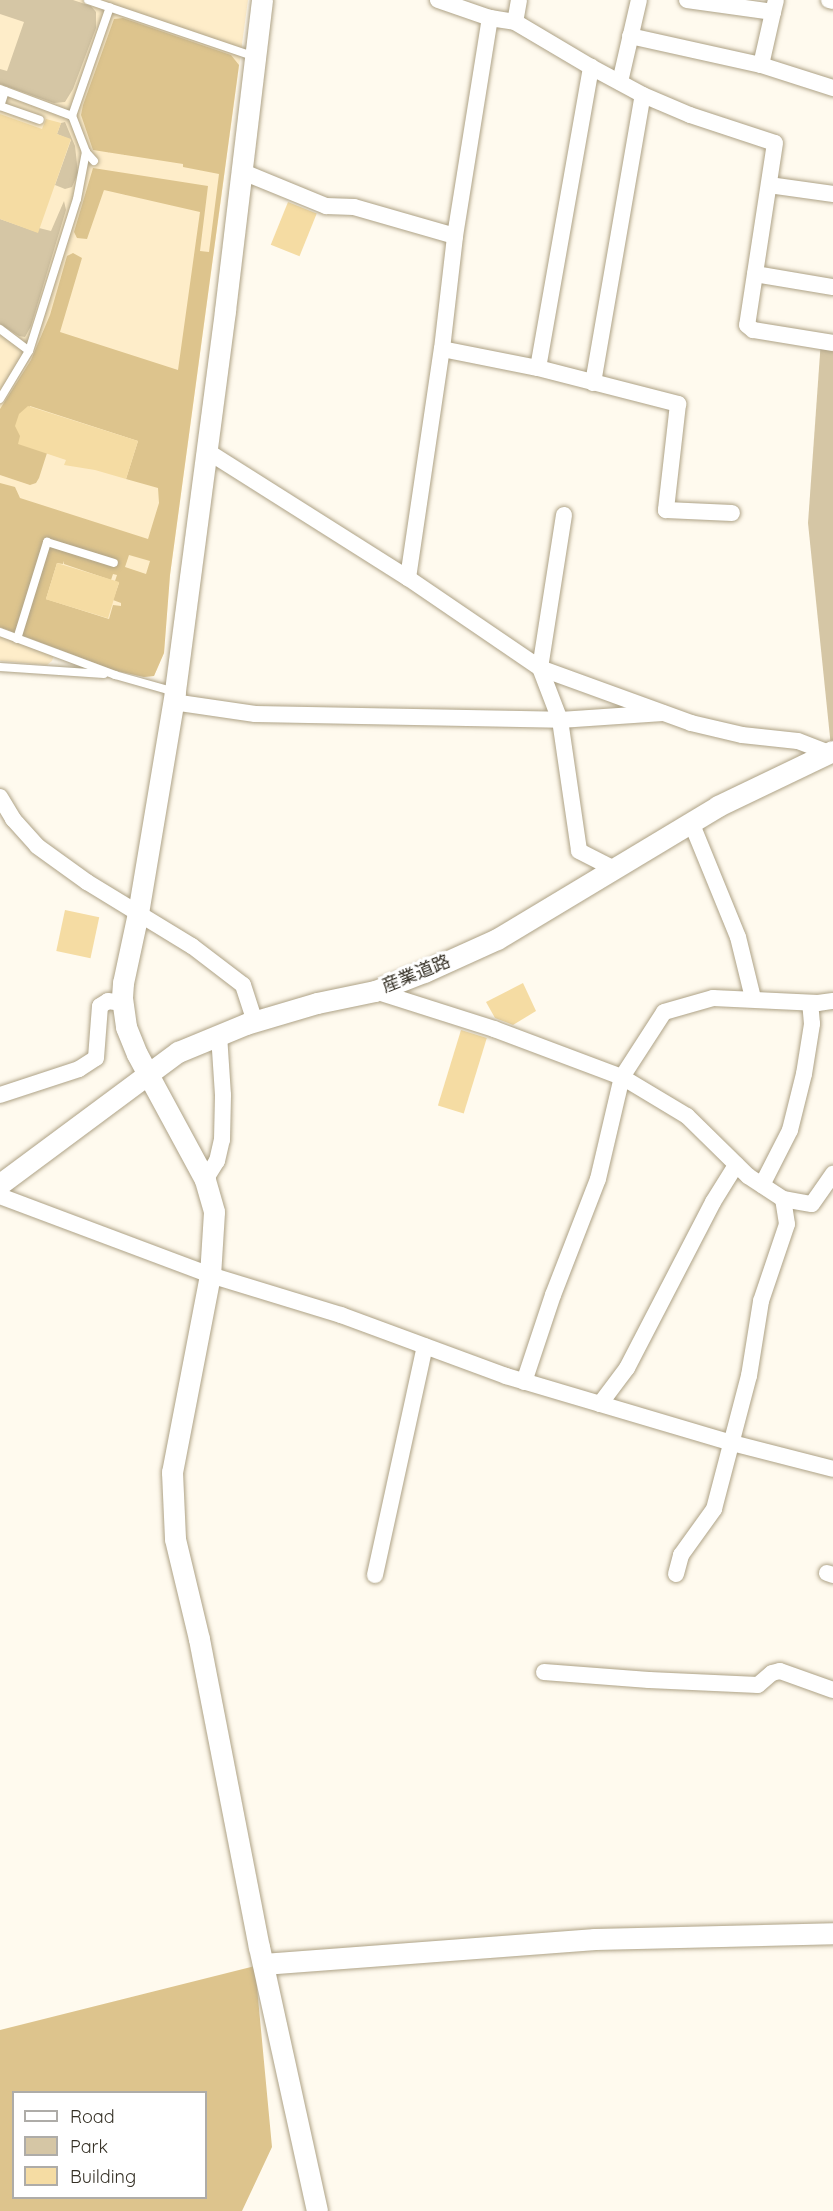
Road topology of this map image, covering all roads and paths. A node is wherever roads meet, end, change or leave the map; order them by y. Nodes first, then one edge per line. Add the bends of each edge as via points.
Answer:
1 (88, 0) edge
2 (262, 0) edge
3 (438, 0) edge
4 (519, 0) edge
5 (639, 0) edge
6 (687, 0) edge
7 (774, 6) edge
8 (110, 8) junction
9 (490, 18) junction
10 (515, 22) junction
11 (630, 36) junction
12 (255, 57) junction
13 (761, 65) junction
14 (591, 67) junction
15 (620, 82) junction
16 (833, 88) edge
17 (3, 90) edge
18 (643, 95) junction
19 (72, 116) junction
20 (40, 120) dead end
21 (86, 152) junction
22 (94, 161) dead end
23 (243, 172) junction
24 (769, 185) junction
25 (833, 194) edge
26 (455, 236) junction
27 (755, 274) junction
28 (833, 287) edge
29 (0, 329) edge
30 (833, 343) edge
31 (442, 350) junction
32 (29, 351) junction
33 (538, 368) junction
34 (593, 383) junction
35 (0, 399) edge
36 (207, 451) junction
37 (732, 513) dead end
38 (564, 515) dead end
39 (114, 563) dead end
40 (408, 578) junction
41 (0, 632) edge
42 (17, 639) junction
43 (0, 667) edge
44 (540, 668) junction
45 (115, 675) junction
46 (174, 697) junction
47 (663, 713) junction
48 (560, 720) junction
49 (830, 752) edge
50 (0, 797) edge
51 (691, 822) junction
52 (613, 868) junction
53 (138, 913) junction
54 (375, 991) junction
55 (753, 998) junction
56 (833, 1001) edge
57 (810, 1003) junction
58 (123, 1004) junction
59 (255, 1021) junction
60 (219, 1034) junction
61 (146, 1074) junction
62 (622, 1077) junction
63 (0, 1095) edge
64 (736, 1165) junction
65 (833, 1174) edge
66 (205, 1180) junction
67 (0, 1184) edge
68 (762, 1185) junction
69 (0, 1196) edge
70 (783, 1199) junction
71 (210, 1275) junction
72 (425, 1346) junction
73 (524, 1382) junction
74 (600, 1404) junction
75 (732, 1443) junction
76 (833, 1469) edge
77 (676, 1574) dead end
78 (375, 1575) dead end
79 (544, 1672) dead end
80 (833, 1690) edge
81 (833, 1933) edge
82 (263, 1964) junction
83 (317, 2211) edge

1 - 8 lane
2 - 12 street
3 - 9 street
4 - 10 street
5 - 11 street
6 - 7 street
7 - 13 street
8 - 12 lane
8 - 19 lane
9 - 10 street
9 - 26 street
10 - 14 street
11 - 13 street
11 - 15 street
12 - 23 street
13 - 16 street
14 - 15 street
14 - 33 street
15 - 18 street
17 - 19 lane
17 - 20 lane via 0,105
18 - 24 street via 775,143
18 - 34 street
19 - 21 lane
21 - 22 lane
21 - 32 lane via 77,199
23 - 26 street via 326,206 354,207
23 - 36 street
24 - 25 street
24 - 27 street
26 - 31 street
27 - 28 street
27 - 30 street via 749,328
29 - 32 lane
31 - 33 street
31 - 40 street
32 - 35 lane
33 - 34 street
34 - 37 street via 678,404 666,510
36 - 40 street
36 - 46 street
38 - 44 street
39 - 42 lane via 47,542
40 - 44 street
41 - 42 lane
42 - 45 lane
43 - 45 lane
44 - 47 street
44 - 48 street
45 - 46 lane
46 - 48 street via 255,714
46 - 53 street
47 - 48 street
47 - 49 street via 742,735 798,741
48 - 52 street via 579,851
49 - 51 street, 産業道路
50 - 53 street via 36,846
51 - 52 street, 産業道路
51 - 55 street via 738,938
52 - 54 street, 産業道路 via 496,939
53 - 58 street via 123,983
53 - 59 street via 192,945 243,985
54 - 59 street, 産業道路
54 - 62 street via 494,1029
55 - 57 street
55 - 62 street via 713,998 664,1012
56 - 57 street
57 - 68 street via 812,1024 790,1130
58 - 61 street via 126,1027
58 - 63 street via 108,1001 100,1006 96,1058 79,1069
59 - 60 street, 産業道路
60 - 61 street, 産業道路 via 178,1052
60 - 66 street via 222,1140 217,1161
61 - 66 street
61 - 67 street, 産業道路
62 - 64 street via 687,1116
62 - 73 street via 598,1179 552,1295
64 - 68 street
64 - 74 street via 627,1368
65 - 70 street via 812,1204
66 - 71 street via 214,1212
68 - 70 street
69 - 71 street
70 - 75 street via 787,1224 761,1301 756,1346
71 - 72 street via 341,1315
71 - 82 street via 172,1472 175,1539 200,1639
72 - 73 street
72 - 78 street
73 - 74 street
74 - 75 street
75 - 76 street
75 - 77 street via 714,1509 681,1555
79 - 80 street via 758,1684 780,1671
81 - 82 street via 595,1939
82 - 83 street

